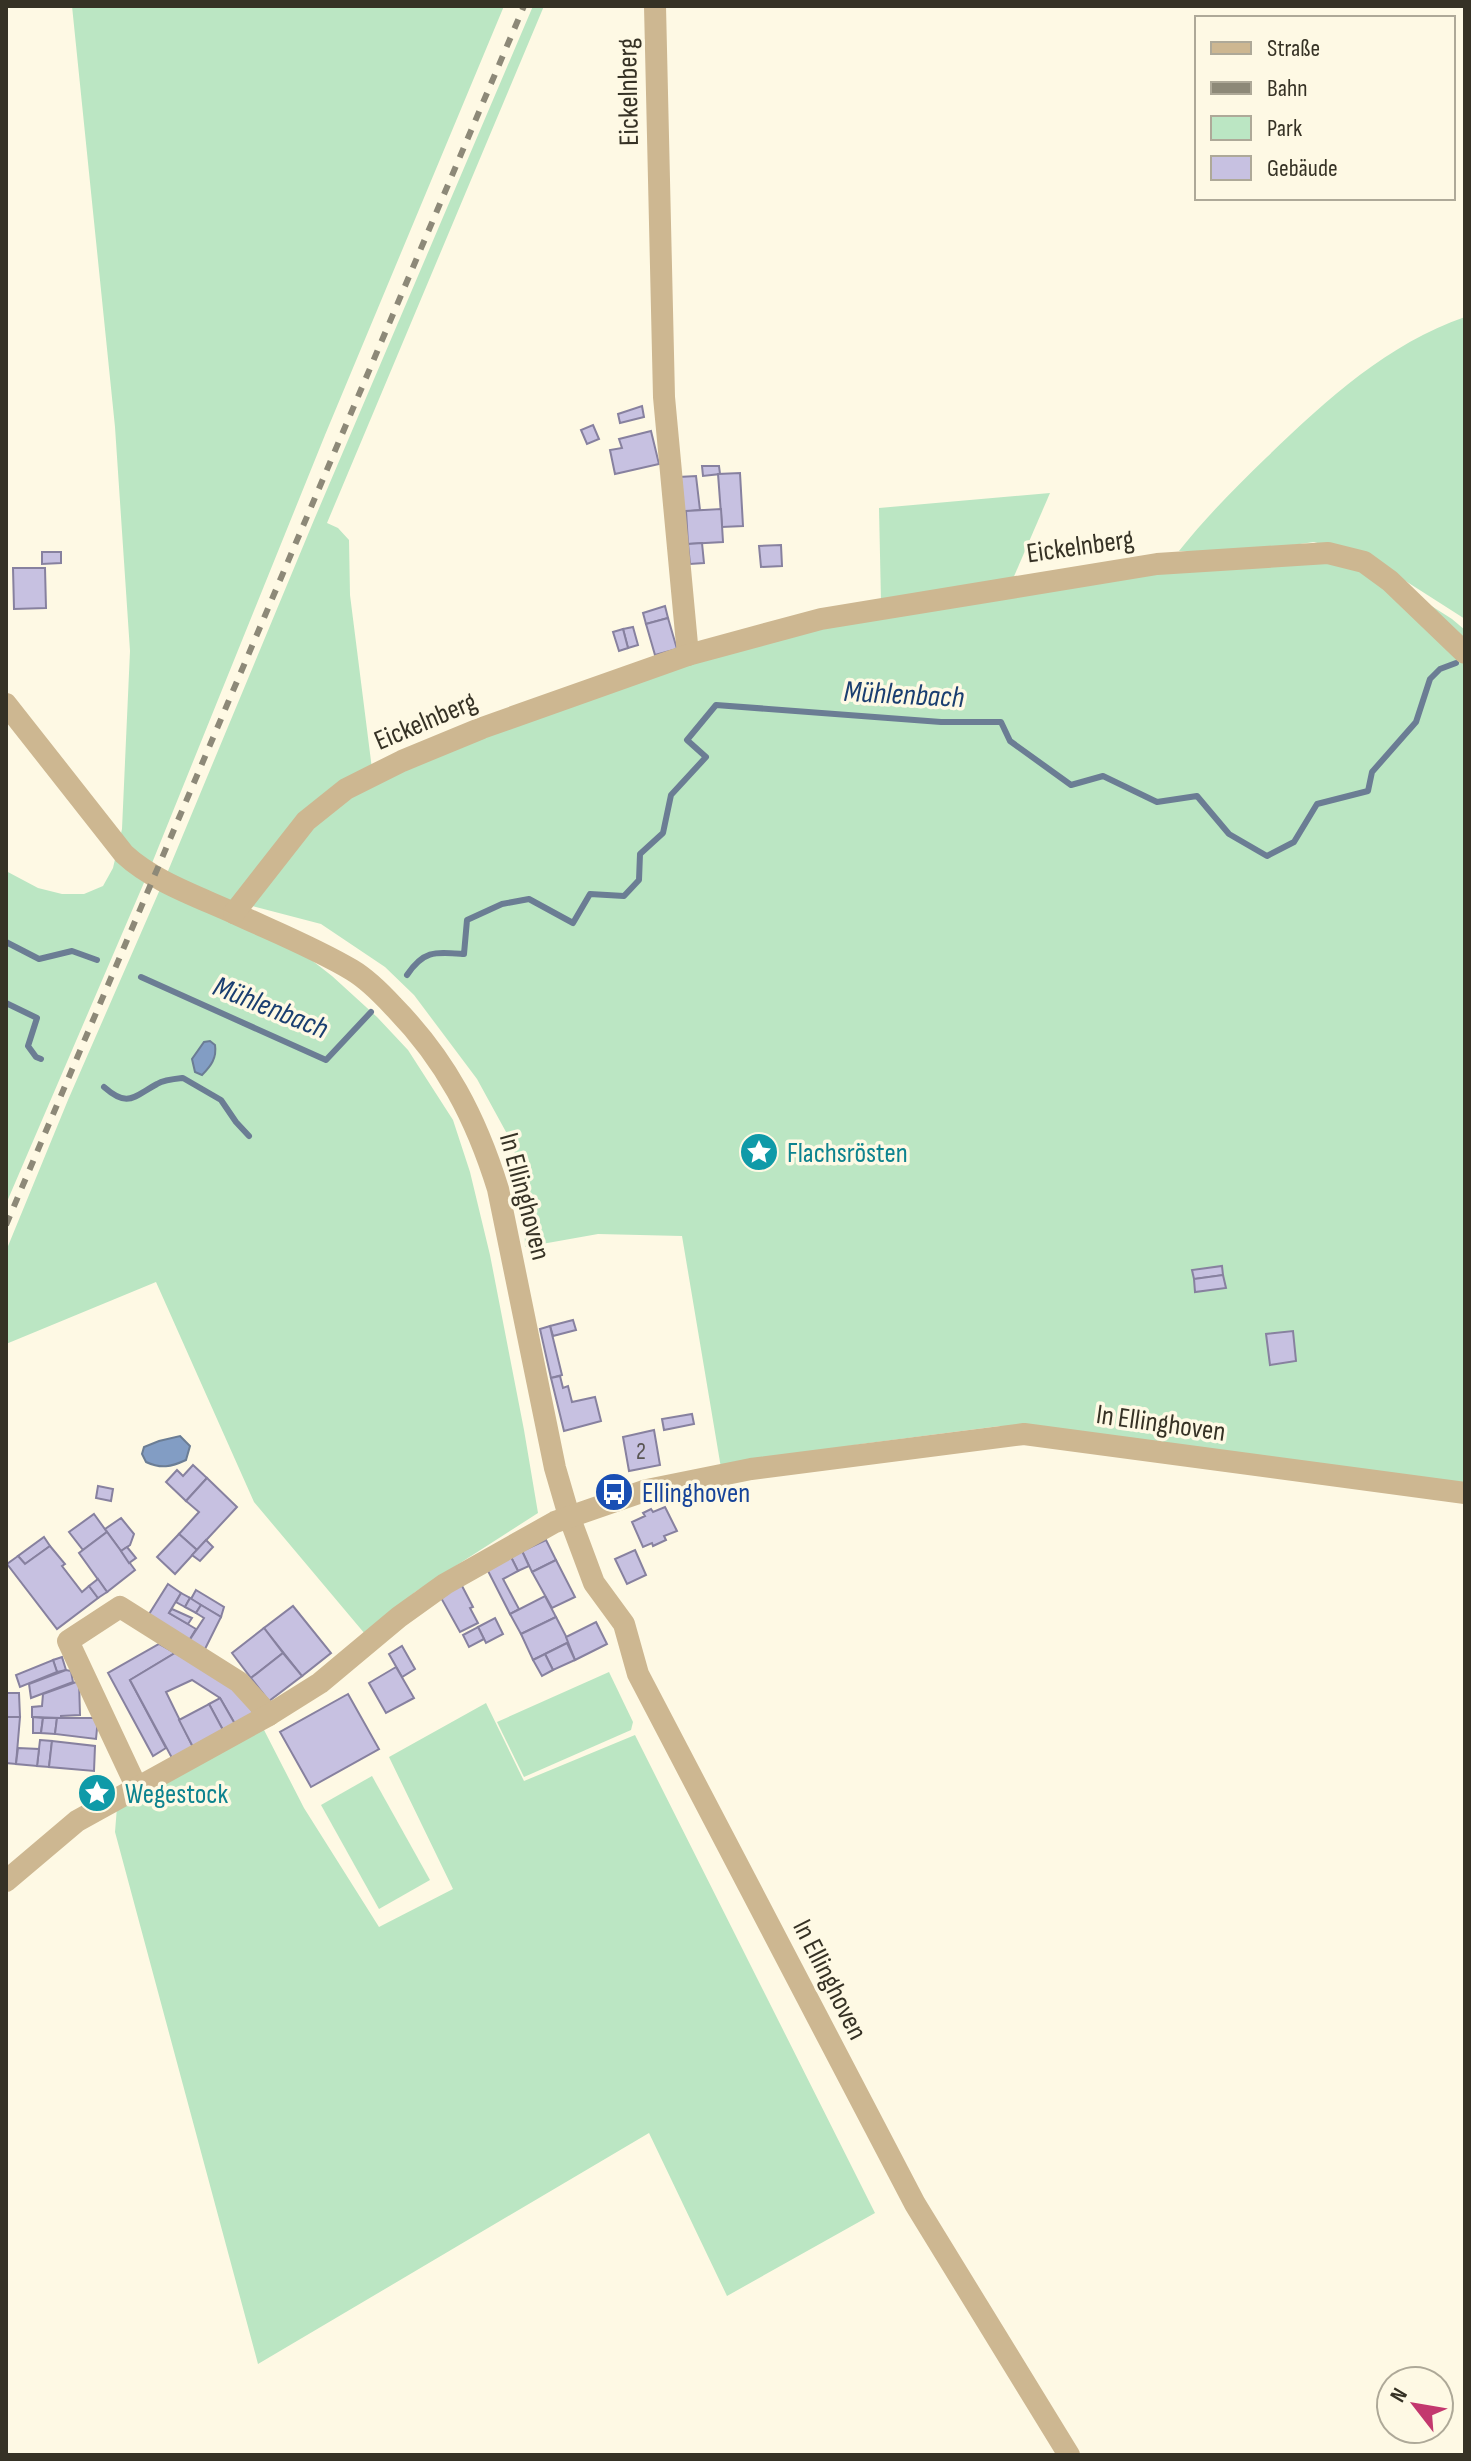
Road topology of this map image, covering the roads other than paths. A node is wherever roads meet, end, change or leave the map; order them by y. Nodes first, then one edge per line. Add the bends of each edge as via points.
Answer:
1 (655, 6) edge
2 (1461, 648) edge
3 (688, 655) junction
4 (6, 704) edge
5 (234, 913) junction
6 (1465, 1493) edge
7 (569, 1516) junction
8 (269, 1715) junction
9 (137, 1788) junction
10 (6, 1881) edge
11 (1069, 2455) edge

1 - 3 street, Eickelnberg via 664,397
2 - 3 street, Eickelnberg via 1364,562 1328,553 1157,564 1016,585 821,619
3 - 5 street, Eickelnberg via 482,728 346,789 306,821
4 - 5 street via 134,864
5 - 7 street, In Ellinghoven via 354,971 413,1026 450,1076 486,1149 498,1189
6 - 7 street, In Ellinghoven via 1024,1434 751,1469 647,1490
7 - 8 street, In Ellinghoven via 445,1584 320,1683
7 - 11 street, In Ellinghoven via 594,1583 624,1624 638,1674 915,2204
8 - 9 street, In Ellinghoven
8 - 9 street via 239,1682 120,1607 68,1641
9 - 10 street, In Ellinghoven via 77,1821

